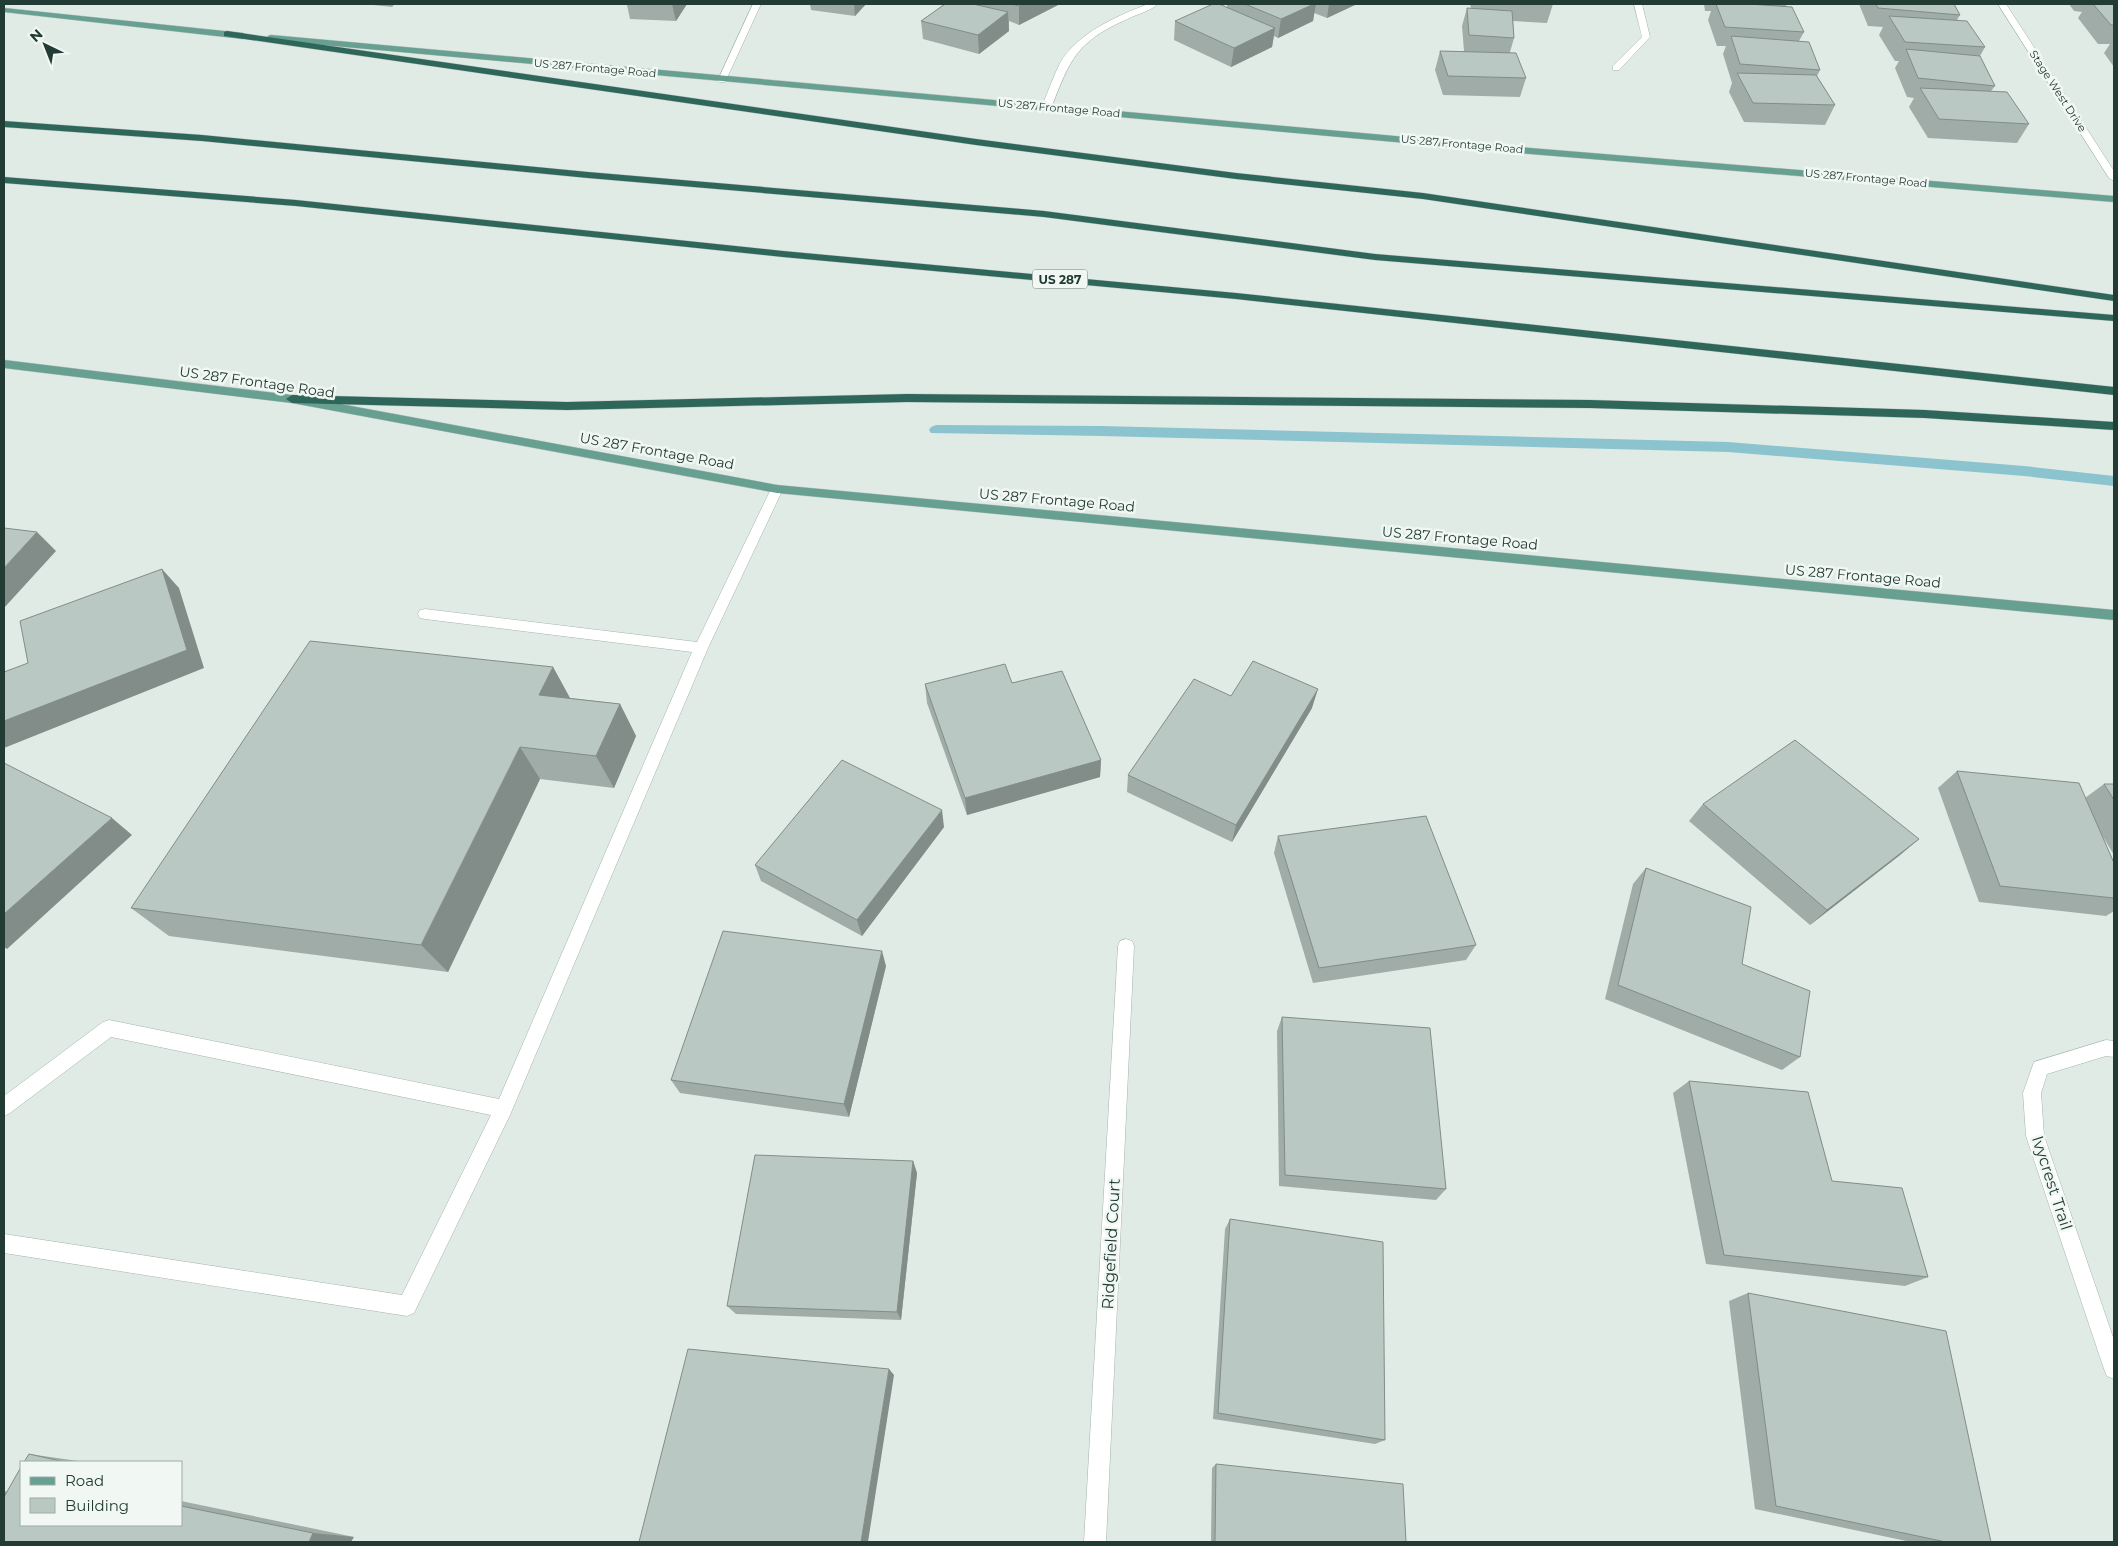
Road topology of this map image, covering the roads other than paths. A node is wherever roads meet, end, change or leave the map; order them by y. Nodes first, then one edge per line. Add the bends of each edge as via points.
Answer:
1 (757, 4) edge
2 (1154, 4) edge
3 (1638, 4) edge
4 (2002, 4) edge
5 (4, 10) edge
6 (226, 34) junction
7 (1616, 68) dead end
8 (722, 80) junction
9 (1047, 106) junction
10 (4, 124) edge
11 (2114, 178) edge
12 (4, 180) edge
13 (2114, 199) edge
14 (2114, 298) edge
15 (2114, 318) edge
16 (4, 364) edge
17 (2114, 391) edge
18 (292, 399) junction
19 (2114, 426) edge
20 (777, 488) junction
21 (425, 614) dead end
22 (2114, 615) edge
23 (701, 648) junction
24 (1126, 946) dead end
25 (2114, 1049) edge
26 (4, 1107) edge
27 (504, 1109) junction
28 (4, 1244) edge
29 (2114, 1369) edge
30 (1095, 1542) edge

1 - 8 street
2 - 9 street via 1087,38 1068,58
3 - 7 street via 1646,37
4 - 11 street, Stage West Drive
5 - 6 main road, US 287 Frontage Road
6 - 8 main road, US 287 Frontage Road
6 - 14 highway via 976,142 1236,176 1423,196
8 - 9 main road, US 287 Frontage Road
9 - 13 main road, US 287 Frontage Road
10 - 15 highway via 202,138 1044,214 1375,257
12 - 17 highway, US 287 via 296,203 783,254 1236,296
16 - 18 main road, US 287 Frontage Road
18 - 19 highway via 567,406 906,398 1590,404 1926,414
18 - 20 main road, US 287 Frontage Road
20 - 22 main road, US 287 Frontage Road
20 - 23 street
21 - 23 street
23 - 27 street
24 - 30 street, Ridgefield Court
25 - 29 street, Ivycrest Trail via 2106,1048 2040,1068 2032,1093 2035,1136
26 - 27 street via 109,1028
27 - 28 street via 407,1306

